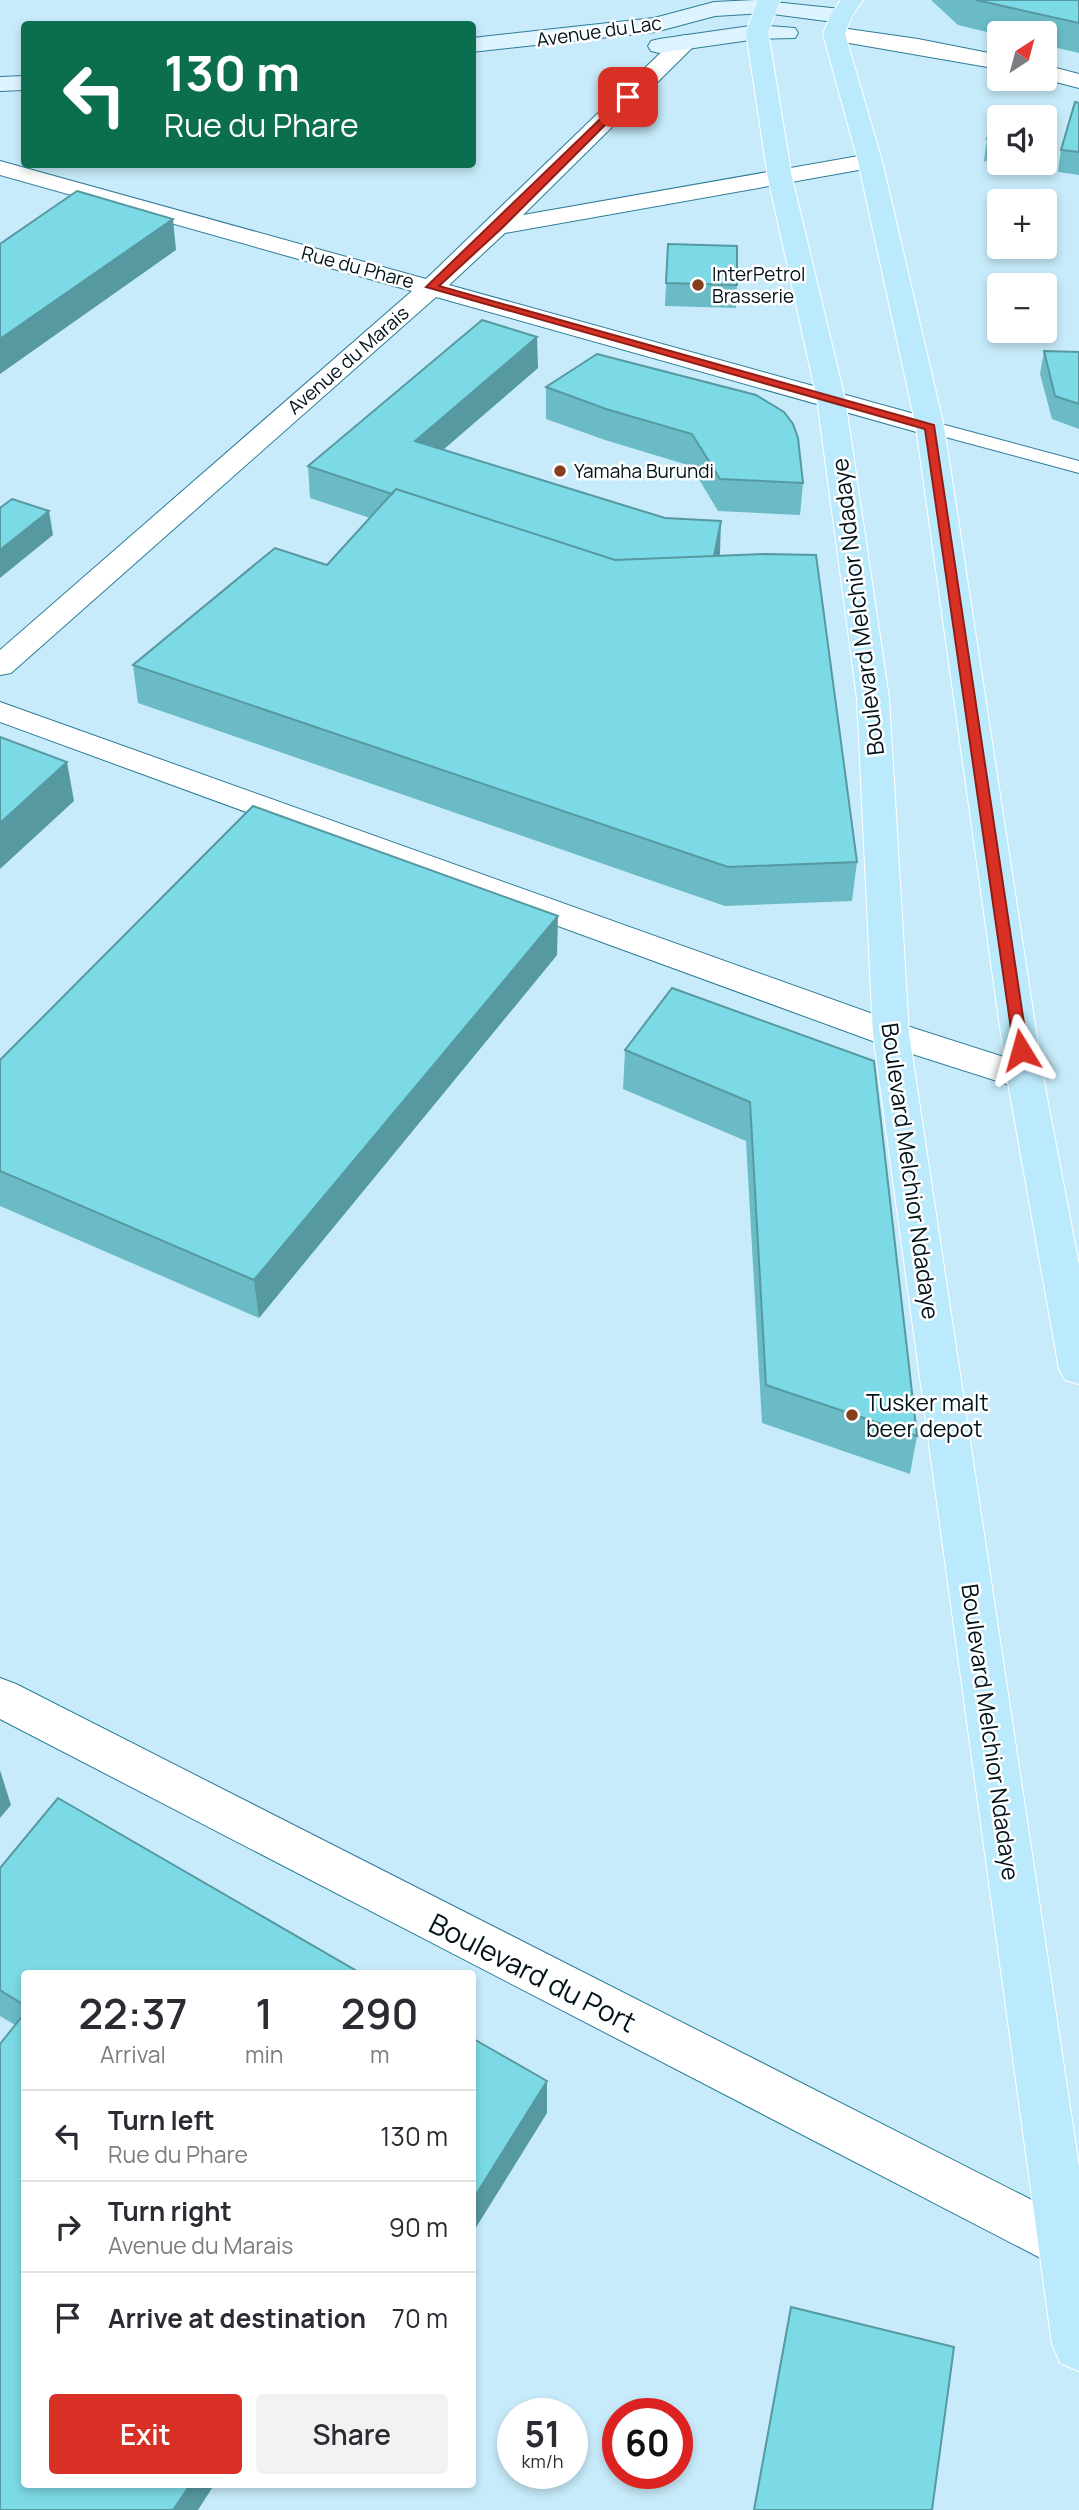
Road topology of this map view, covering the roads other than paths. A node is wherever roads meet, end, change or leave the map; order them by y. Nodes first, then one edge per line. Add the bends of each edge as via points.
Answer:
1 (764, 13) edge
2 (842, 17) edge
3 (685, 41) junction
4 (476, 45) edge
5 (632, 50) dead end
6 (565, 57) dead end
7 (987, 60) edge
8 (21, 63) edge
9 (0, 64) edge
10 (476, 64) edge
11 (1057, 75) edge
12 (1079, 81) edge
13 (0, 83) edge
14 (21, 83) edge
15 (870, 161) junction
16 (0, 168) edge
17 (780, 178) junction
18 (497, 227) junction
19 (432, 287) junction
20 (831, 399) junction
21 (930, 427) junction
22 (1079, 467) edge
23 (0, 666) edge
24 (0, 711) edge
25 (891, 1034) junction
26 (1025, 1077) junction
27 (1079, 1368) edge
28 (0, 1697) edge
29 (1072, 2249) edge
30 (1079, 2344) edge

1 - 2 main road
1 - 3 main road, Avenue du Lac
1 - 4 main road, Avenue du Lac via 714,9 655,25
1 - 17 main road, Boulevard Melchior Ndadaye
2 - 7 street via 918,46
2 - 15 main road via 852,105
3 - 5 main road, Avenue du Lac
3 - 18 street, Avenue du Marais
6 - 10 main road, Avenue du Lac
8 - 9 main road
11 - 12 street
13 - 14 main road
15 - 17 street
15 - 21 main road
16 - 19 street, Rue du Phare
17 - 18 street
17 - 20 main road, Boulevard Melchior Ndadaye
18 - 19 street, Avenue du Marais
19 - 20 street, Rue du Phare
19 - 23 street, Avenue du Marais
20 - 21 street, Rue du Phare
20 - 25 main road, Boulevard Melchior Ndadaye via 873,698
21 - 22 lane, Rue du Phare
21 - 26 main road
24 - 25 street
25 - 26 street
25 - 29 main road, Boulevard Melchior Ndadaye
26 - 27 main road
28 - 29 street, Boulevard du Port
29 - 30 main road, Boulevard Melchior Ndadaye

